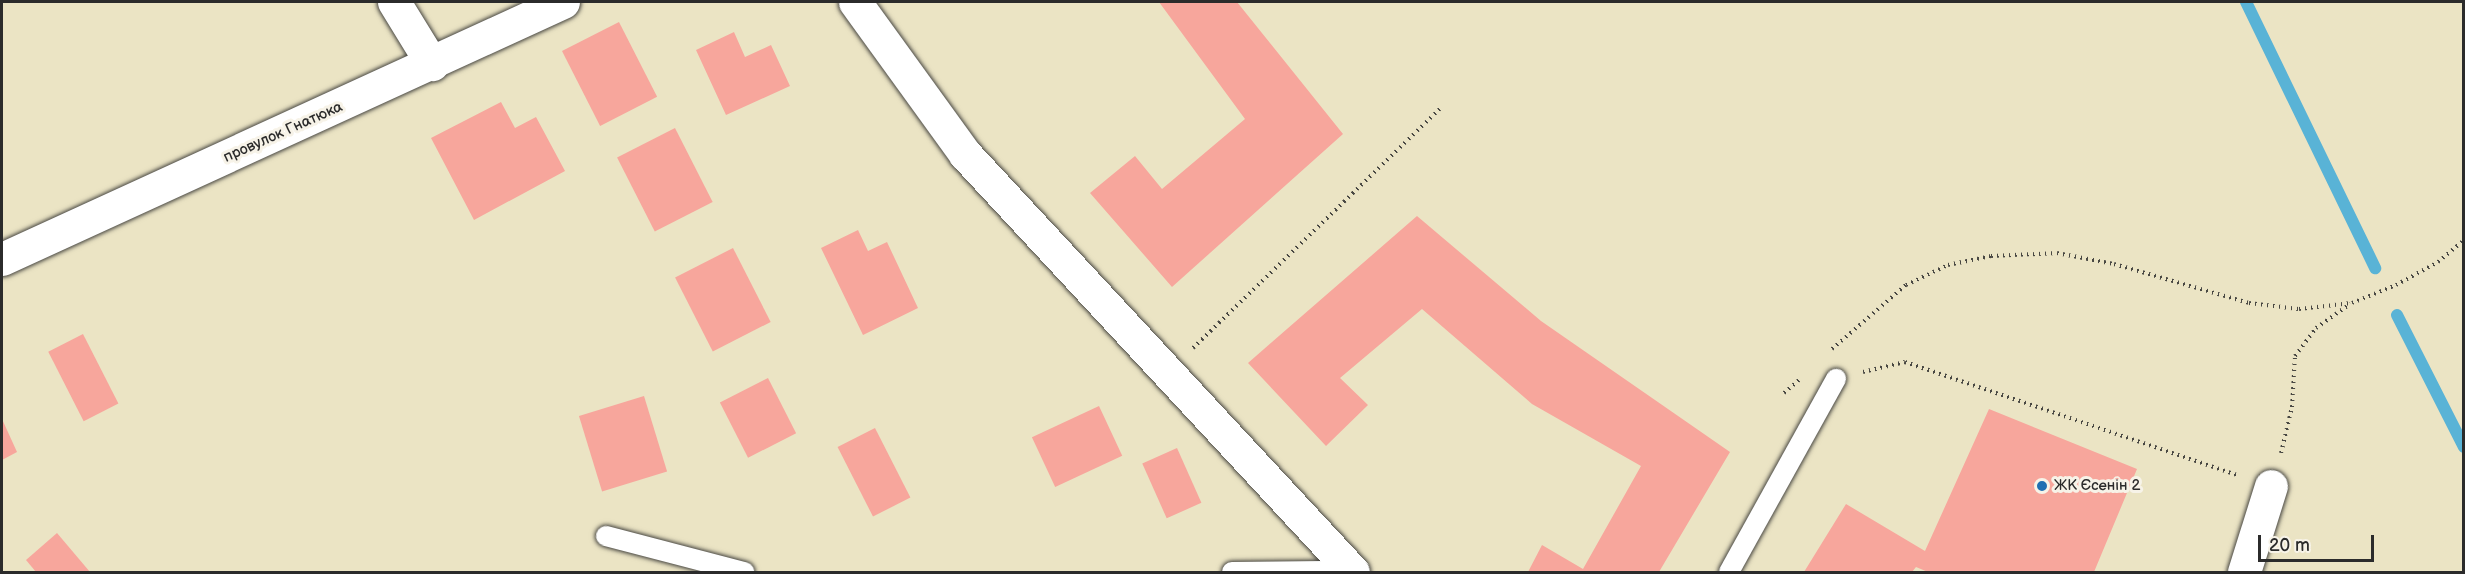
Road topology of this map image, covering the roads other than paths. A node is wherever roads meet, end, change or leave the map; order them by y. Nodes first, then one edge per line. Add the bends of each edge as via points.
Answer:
1 (394, 2) edge
2 (563, 2) edge
3 (855, 2) edge
4 (432, 64) junction
5 (2, 259) edge
6 (1836, 379) road end
7 (2271, 486) road end
8 (606, 536) dead end
9 (1348, 568) edge
10 (744, 573) edge
11 (1232, 573) edge
12 (1729, 573) edge
13 (2244, 573) edge

1 - 4 street
2 - 4 street, провулок Гнатюка
3 - 9 street via 965,154
4 - 5 street, провулок Гнатюка
6 - 12 lane
7 - 13 street
8 - 10 lane
9 - 11 lane

